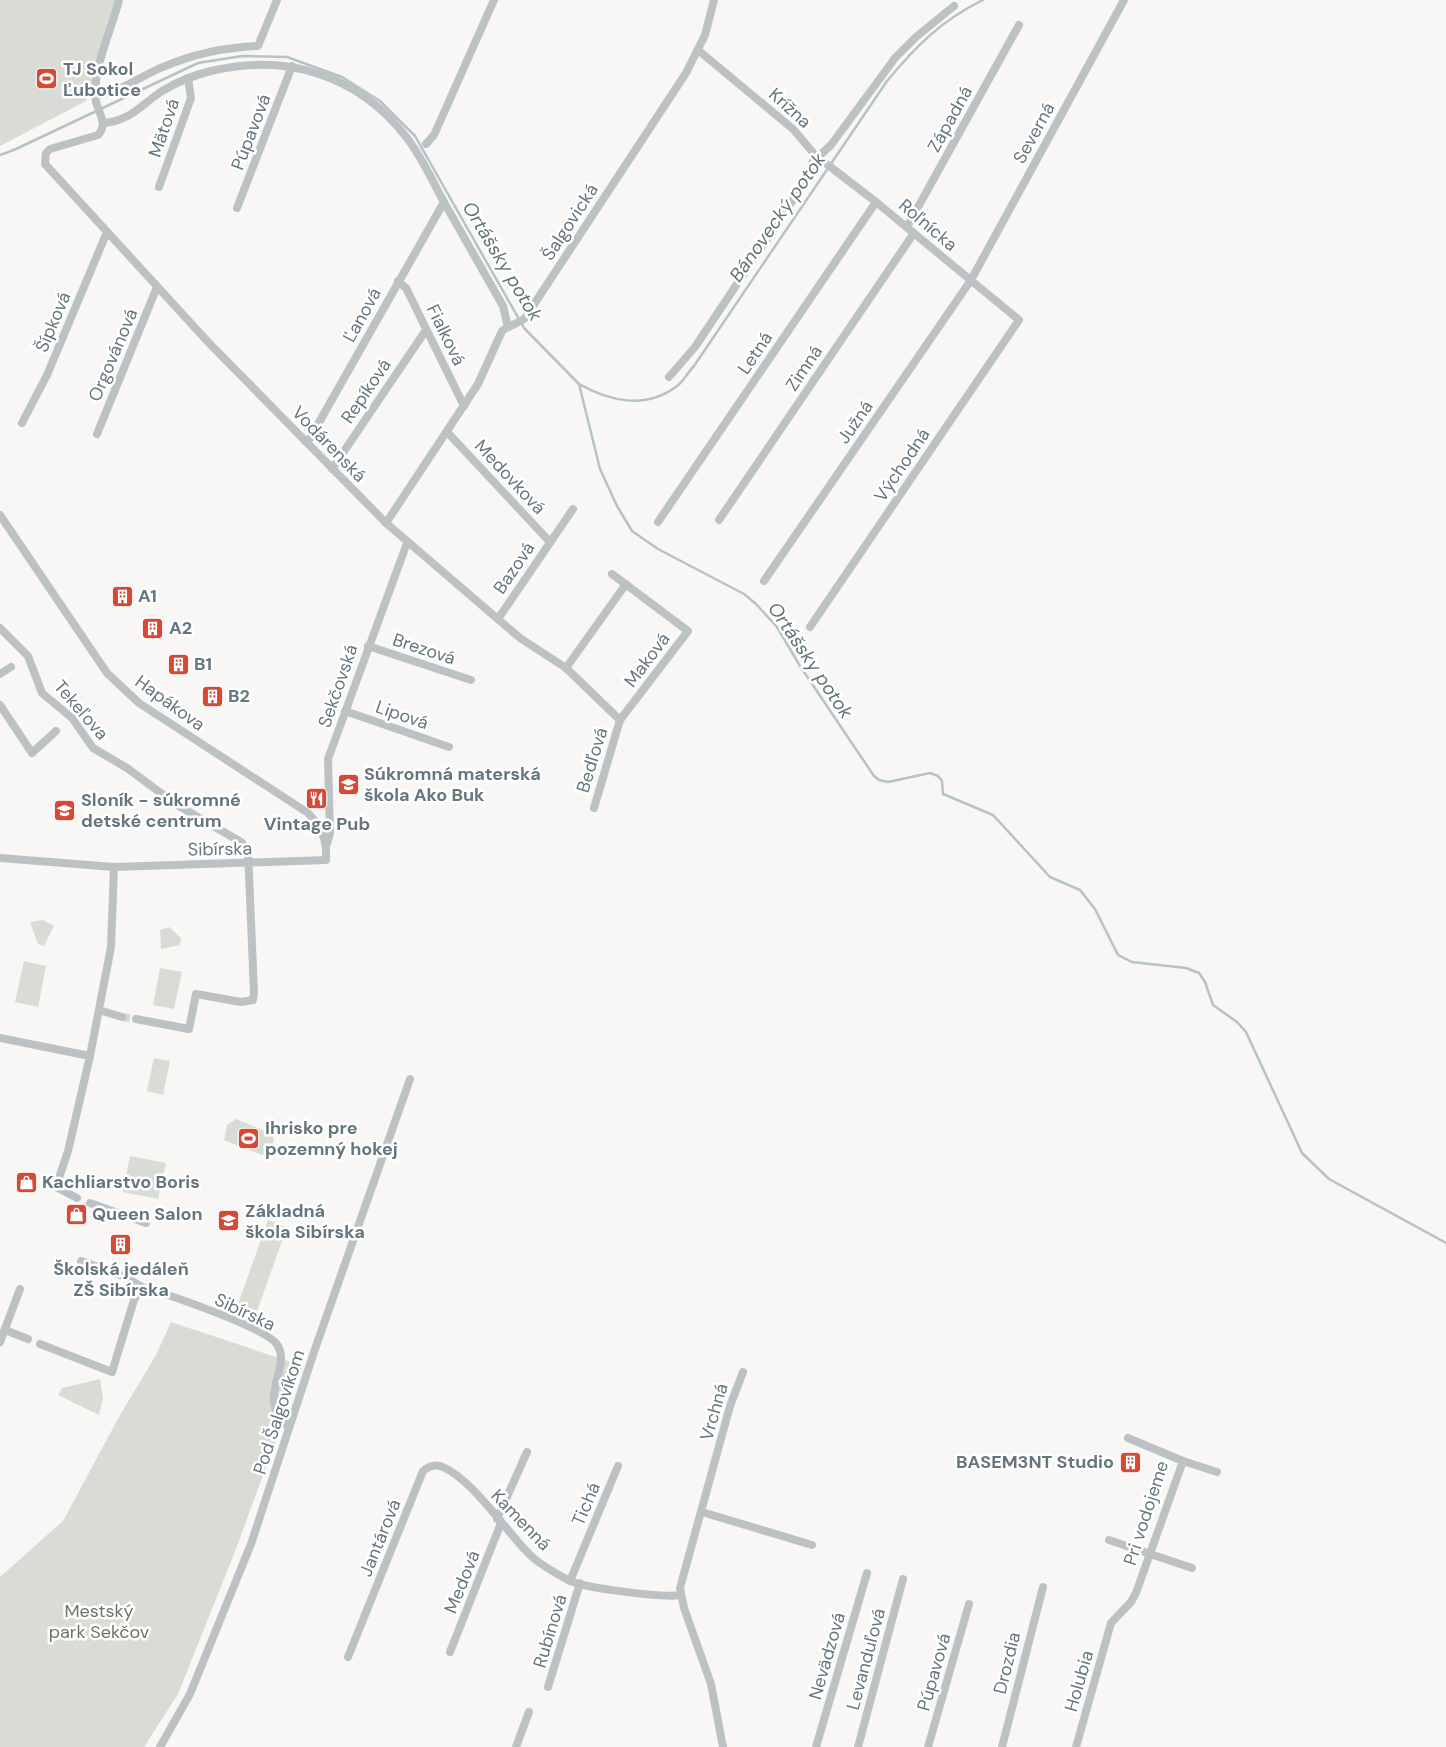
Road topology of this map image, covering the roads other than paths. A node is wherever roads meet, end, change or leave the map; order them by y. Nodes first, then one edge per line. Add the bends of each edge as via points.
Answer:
1 (119, 0) edge
2 (277, 0) edge
3 (494, 0) edge
4 (714, 0) edge
5 (1124, 0) edge
6 (954, 6) dead end
7 (1019, 25) dead end
8 (698, 50) junction
9 (292, 66) junction
10 (188, 78) junction
11 (95, 100) junction
12 (103, 120) junction
13 (426, 144) dead end
14 (819, 158) junction
15 (159, 187) dead end
16 (444, 202) junction
17 (876, 202) junction
18 (237, 208) dead end
19 (907, 227) junction
20 (107, 232) junction
21 (914, 233) junction
22 (971, 280) junction
23 (398, 281) junction
24 (157, 287) junction
25 (1019, 320) joint
26 (508, 326) junction
27 (426, 330) junction
28 (669, 377) dead end
29 (464, 406) junction
30 (22, 423) dead end
31 (448, 433) junction
32 (96, 434) dead end
33 (305, 442) junction
34 (332, 469) junction
35 (573, 509) dead end
36 (0, 515) edge
37 (719, 520) dead end
38 (658, 522) dead end
39 (386, 523) junction
40 (407, 542) junction
41 (550, 542) junction
42 (612, 574) dead end
43 (764, 581) dead end
44 (626, 584) junction
45 (498, 619) junction
46 (810, 626) dead end
47 (0, 628) edge
48 (368, 646) junction
49 (11, 667) dead end
50 (566, 668) junction
51 (0, 674) edge
52 (471, 680) dead end
53 (0, 705) edge
54 (345, 711) junction
55 (620, 720) junction
56 (56, 731) dead end
57 (449, 747) dead end
58 (594, 808) dead end
59 (326, 845) junction
60 (0, 858) edge
61 (326, 860) joint
62 (249, 864) junction
63 (114, 867) junction
64 (99, 1010) junction
65 (122, 1016) tunnel mouth
66 (136, 1019) tunnel mouth
67 (0, 1038) edge
68 (90, 1056) junction
69 (410, 1079) dead end
70 (77, 1198) dead end
71 (90, 1203) dead end
72 (146, 1223) dead end
73 (83, 1262) dead end
74 (142, 1287) junction
75 (20, 1289) dead end
76 (6, 1330) junction
77 (28, 1339) dead end
78 (0, 1342) edge
79 (40, 1344) dead end
80 (743, 1372) dead end
81 (289, 1428) junction
82 (1128, 1438) dead end
83 (527, 1452) dead end
84 (1183, 1461) junction
85 (618, 1466) dead end
86 (1216, 1472) dead end
87 (462, 1480) joint
88 (702, 1512) junction
89 (499, 1521) junction
90 (1109, 1540) dead end
91 (812, 1546) dead end
92 (1150, 1553) junction
93 (1192, 1568) dead end
94 (867, 1573) dead end
95 (903, 1579) dead end
96 (570, 1581) junction
97 (580, 1583) junction
98 (1042, 1587) dead end
99 (681, 1595) junction
100 (969, 1604) dead end
101 (1027, 1606) dead end
102 (1037, 1609) junction
103 (1111, 1623) joint
104 (450, 1652) dead end
105 (348, 1657) dead end
106 (548, 1687) dead end
107 (529, 1712) dead end
108 (160, 1747) edge
109 (516, 1747) edge
110 (723, 1747) edge
111 (816, 1747) edge
112 (858, 1747) edge
113 (928, 1747) edge
114 (1002, 1747) edge
115 (1076, 1747) edge

1 - 11 street via 101,57
2 - 11 street via 258,46 221,48 189,56
3 - 13 street via 434,134
4 - 8 street, Šalgovická via 706,35
5 - 22 street, Severná
6 - 14 street via 894,58
7 - 19 street, Západná
8 - 14 street, Krížna via 793,129
8 - 26 street, Šalgovická via 525,318 517,325
9 - 10 street via 258,63
9 - 16 street via 352,88 372,103 407,138
9 - 18 street, Púpavová
10 - 12 street via 165,90 126,120
10 - 15 street, Mätová via 191,98
11 - 12 street
12 - 20 street, Vodárenská via 98,135 50,149 44,159 45,164
14 - 17 street, Roľnícka
14 - 28 street, Krížna via 695,347
16 - 23 street, Ľanová
16 - 26 street via 504,306
17 - 19 street, Roľnícka
17 - 38 street, Letná
19 - 21 street, Roľnícka
20 - 24 street, Vodárenská
20 - 30 street, Šípková via 47,375
21 - 22 street, Roľnícka
21 - 37 street, Zimná
22 - 25 street, Roľnícka
22 - 43 street, Južná
23 - 27 street, Fialková via 406,288
23 - 33 street, Ľanová
24 - 32 street, Orgovánová
24 - 33 street, Vodárenská
25 - 46 street, Východná
26 - 29 street via 502,331 491,359
27 - 29 street, Fialková
27 - 34 street, Repíková
29 - 31 street
31 - 39 street
31 - 41 street, Medovková
33 - 34 street, Vodárenská
34 - 39 street, Vodárenská
35 - 41 street, Bazová
36 - 59 street, Hapákova via 107,673 139,703 308,813 321,826
39 - 40 street, Vodárenská
40 - 45 street, Vodárenská
40 - 48 street, Sekčovská
41 - 45 street, Bazová
42 - 44 street, Maková
44 - 50 street
44 - 55 street, Maková via 688,631
45 - 50 street, Vodárenská via 520,638
47 - 62 street, Tekeľova via 28,656 42,693 72,718 92,748 127,768 177,805 241,842 248,850
48 - 52 street, Brezová
48 - 54 street, Sekčovská
49 - 51 street
50 - 55 street, Vodárenská
53 - 56 street, Tekeľova via 32,753
54 - 57 street, Lipová
54 - 59 street, Sekčovská via 328,760 330,833
55 - 58 street, Bedľová
59 - 61 street, Hapákova
60 - 63 street, Sibírska
61 - 62 street, Sibírska
62 - 63 street, Sibírska
62 - 66 street, Tekeľova via 254,996 249,1002 196,994 189,1029
63 - 64 street via 111,947
64 - 65 street
64 - 68 street
67 - 68 street
68 - 70 street via 68,1151 56,1187
69 - 81 street, Pod Šalgovíkom
71 - 72 street
73 - 74 street, Sibírska via 123,1276
74 - 79 street via 134,1300 112,1372
74 - 81 street, Sibírska via 232,1320 274,1340 280,1348 281,1357 274,1402 279,1420
75 - 76 street
76 - 77 street
76 - 78 street
80 - 88 street, Vrchná via 730,1406
81 - 108 street, Pod Šalgovíkom via 251,1544 197,1678
82 - 84 street, Pri vodojeme
83 - 89 street, Medová
84 - 86 street
84 - 92 street, Pri vodojeme
85 - 96 street, Tichá
87 - 89 street, Kamenná
87 - 105 street, Jantárová via 439,1465 429,1466 423,1471
88 - 91 street
88 - 99 street via 682,1576
89 - 96 street, Kamenná via 531,1556
89 - 104 street, Medová
90 - 92 street
92 - 93 street
92 - 103 street, Pri vodojeme via 1131,1602
94 - 111 street, Nevädzová
95 - 112 street, Levanduľová
96 - 97 street, Kamenná
97 - 99 street, Kamenná via 646,1594
97 - 106 street, Rubínová
98 - 102 street, Drozdia
99 - 110 street via 711,1684
100 - 113 street, Púpavová
101 - 102 street
102 - 114 street, Drozdia
103 - 115 street, Holubia
107 - 109 street

